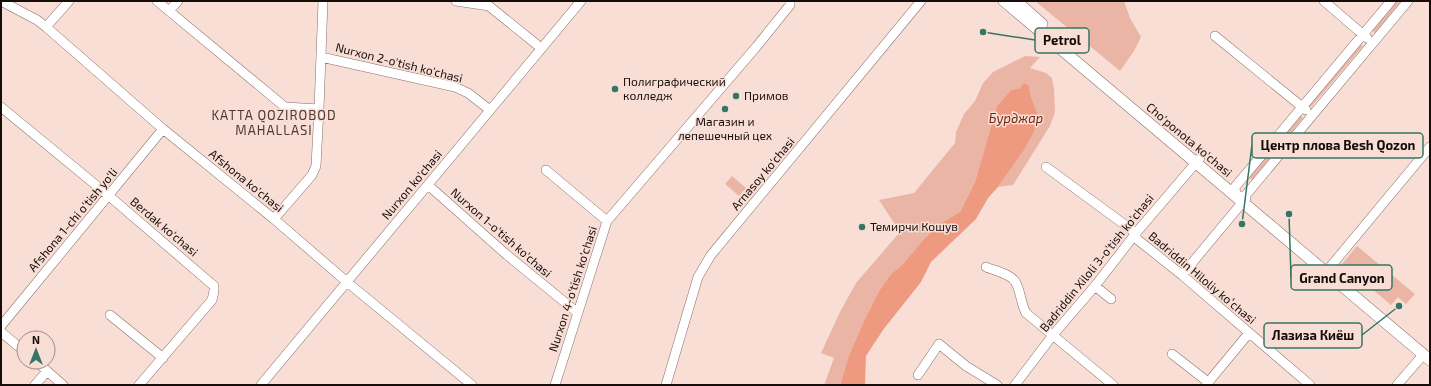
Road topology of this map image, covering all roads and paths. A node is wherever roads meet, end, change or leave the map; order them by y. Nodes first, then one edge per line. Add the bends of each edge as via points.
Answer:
1 (2, 1) edge
2 (69, 1) edge
3 (156, 1) edge
4 (178, 1) edge
5 (323, 1) edge
6 (456, 1) edge
7 (581, 1) edge
8 (790, 1) edge
9 (921, 1) edge
10 (1004, 1) edge
11 (1016, 1) edge
12 (1324, 1) edge
13 (1391, 1) edge
14 (1408, 1) edge
15 (169, 11) junction
16 (46, 27) junction
17 (1046, 32) junction
18 (1363, 34) junction
19 (1215, 36) dead end
20 (1373, 43) junction
21 (541, 48) junction
22 (321, 57) junction
23 (1, 107) edge
24 (1302, 107) junction
25 (319, 109) junction
26 (490, 110) junction
27 (1312, 115) junction
28 (163, 129) junction
29 (1430, 147) edge
30 (1198, 160) junction
31 (1046, 167) dead end
32 (546, 170) dead end
33 (428, 185) junction
34 (108, 195) junction
35 (1241, 196) junction
36 (274, 219) junction
37 (607, 221) junction
38 (1134, 234) junction
39 (986, 267) dead end
40 (1328, 270) junction
41 (1182, 275) junction
42 (347, 282) junction
43 (1095, 286) junction
44 (1111, 299) dead end
45 (578, 313) junction
46 (110, 315) dead end
47 (1, 326) edge
48 (1, 332) edge
49 (1249, 333) junction
50 (1054, 335) junction
51 (16, 344) edge
52 (1172, 354) dead end
53 (1428, 355) edge
54 (163, 358) junction
55 (47, 371) joint
56 (918, 375) dead end
57 (1207, 384) edge
58 (35, 385) edge
59 (63, 385) edge
60 (139, 385) edge
61 (261, 385) edge
62 (472, 385) edge
63 (555, 385) edge
64 (666, 385) edge
65 (996, 385) edge
66 (1015, 385) edge
67 (1113, 385) edge
68 (1310, 385) edge
69 (1397, 385) edge

1 - 16 street, Afshona ko'chasi
2 - 16 street
3 - 15 street
4 - 15 street
5 - 22 street
6 - 21 street via 490,6
7 - 21 street, Nurxon ko'chasi
8 - 37 street, Nurxon 4-o'tish ko'chasi via 790,5 757,46
9 - 64 street, Arnasoy ko'chasi via 702,268
10 - 17 main road, Cho'ponota ko'chasi
11 - 17 main road, Cho'ponota ko'chasi
12 - 18 street
13 - 18 street
14 - 20 street
15 - 25 street via 285,107
16 - 28 street, Afshona ko'chasi
17 - 30 main road, Cho'ponota ko'chasi
18 - 20 street
18 - 24 street
19 - 24 street
20 - 27 street
21 - 26 street, Nurxon ko'chasi
22 - 25 street
22 - 26 street, Nurxon 2-o'tish ko'chasi via 455,87 468,93
23 - 34 street, Berdak ko'chasi
24 - 27 street
24 - 35 street
25 - 36 street via 314,171
26 - 33 street, Nurxon ko'chasi
27 - 35 street
28 - 34 street, Afshona 1-chi o'tish yo'li
28 - 36 street, Afshona ko'chasi
29 - 40 street
30 - 35 main road, Cho'ponota ko'chasi
30 - 38 street, Badriddin Xiloli 3-o'tish ko'chasi
31 - 38 street, Badriddin Hiloliy koʻchasi
32 - 37 street
33 - 42 street, Nurxon ko'chasi
33 - 45 street, Nurxon 1-o'tish ko'chasi
34 - 47 street, Afshona 1-chi o'tish yo'li
34 - 54 street, Berdak ko'chasi via 214,286 212,300
35 - 40 main road, Cho'ponota ko'chasi
35 - 41 street
36 - 42 street, Afshona ko'chasi
37 - 45 street, Nurxon 4-o'tish ko'chasi
38 - 41 street, Badriddin Hiloliy koʻchasi
38 - 43 street, Badriddin Xiloli 3-o'tish ko'chasi
39 - 50 street via 1013,278 1026,313
40 - 53 main road, Cho'ponota ko'chasi
41 - 49 street, Badriddin Hiloliy koʻchasi
42 - 61 street, Nurxon ko'chasi
42 - 62 street, Afshona ko'chasi
43 - 44 street
43 - 50 street, Badriddin Xiloli 3-o'tish ko'chasi
45 - 63 street, Nurxon 4-o'tish ko'chasi
46 - 54 street
48 - 51 street
49 - 57 street
49 - 68 street, Badriddin Hiloliy koʻchasi
50 - 66 street, Badriddin Xiloli 3-o'tish ko'chasi
50 - 67 street
52 - 57 street
53 - 69 street
54 - 60 street, Berdak ko'chasi
55 - 58 street
55 - 59 street
56 - 65 street via 939,344 966,366

